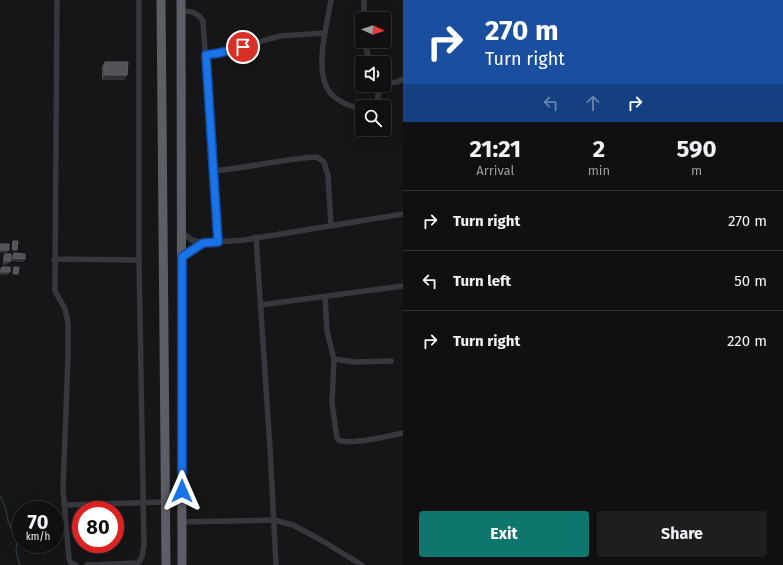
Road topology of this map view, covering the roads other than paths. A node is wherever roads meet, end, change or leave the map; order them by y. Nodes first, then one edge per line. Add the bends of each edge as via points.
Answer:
1 (56, 0) edge
2 (139, 0) edge
3 (161, 0) edge
4 (181, 0) edge
5 (331, 0) edge
6 (364, 0) edge
7 (180, 11) junction
8 (364, 12) edge
9 (324, 33) junction
10 (206, 55) junction
11 (403, 79) edge
12 (391, 82) edge
13 (355, 107) edge
14 (214, 171) junction
15 (403, 214) edge
16 (331, 225) junction
17 (181, 232) junction
18 (256, 238) junction
19 (218, 242) junction
20 (203, 243) junction
21 (182, 257) junction
22 (54, 259) junction
23 (139, 260) junction
24 (403, 287) edge
25 (325, 297) junction
26 (260, 305) junction
27 (334, 359) junction
28 (391, 361) dead end
29 (403, 433) edge
30 (64, 501) edge
31 (165, 502) junction
32 (143, 503) junction
33 (64, 505) joint
34 (274, 520) junction
35 (182, 522) junction
36 (76, 565) edge
37 (87, 565) edge
38 (166, 565) edge
39 (182, 565) edge
40 (276, 565) edge
41 (362, 565) edge

1 - 22 street
2 - 23 street
3 - 31 highway
4 - 7 highway
5 - 9 street
6 - 8 street
7 - 10 street via 192,11 203,21
7 - 17 highway
9 - 10 street via 280,36
9 - 13 street via 323,68 326,86 335,97
10 - 14 street
11 - 12 street
14 - 16 street via 317,157 324,162 328,176
14 - 19 street
15 - 16 street
16 - 18 street
17 - 20 street via 192,240
17 - 21 highway
18 - 19 street
18 - 26 street
19 - 20 street
20 - 21 street
21 - 35 highway
22 - 23 street
22 - 30 street via 55,291 65,309 68,322
23 - 32 street
24 - 25 street
25 - 26 street
25 - 27 street
26 - 34 street
27 - 28 street via 355,362
27 - 29 street via 332,403 335,431 339,440
31 - 32 street
31 - 38 highway
32 - 33 street
32 - 37 street via 144,546 138,563
33 - 36 street via 69,559
34 - 35 street
34 - 40 street
34 - 41 street via 293,525
35 - 39 highway

